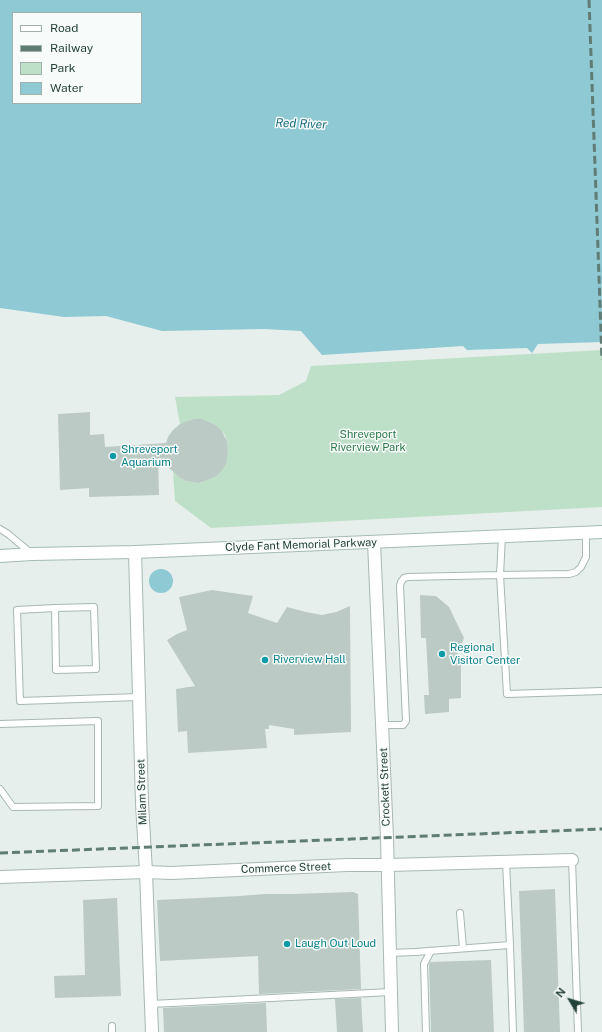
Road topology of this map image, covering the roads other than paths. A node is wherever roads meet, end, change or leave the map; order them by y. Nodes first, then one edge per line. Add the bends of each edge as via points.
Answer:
1 (0, 528) edge
2 (602, 532) edge
3 (586, 533) junction
4 (502, 536) junction
5 (374, 542) junction
6 (135, 552) junction
7 (32, 554) junction
8 (0, 556) edge
9 (500, 575) junction
10 (55, 608) junction
11 (602, 691) edge
12 (139, 697) junction
13 (0, 724) edge
14 (382, 725) junction
15 (0, 789) edge
16 (572, 860) joint
17 (506, 862) junction
18 (388, 865) junction
19 (146, 872) junction
20 (0, 877) edge
21 (460, 914) dead end
22 (510, 945) junction
23 (463, 948) junction
24 (431, 951) junction
25 (390, 952) junction
26 (391, 992) junction
27 (151, 1004) junction
28 (152, 1032) edge
29 (392, 1032) edge
30 (426, 1032) edge
31 (512, 1032) edge
32 (578, 1032) edge

1 - 7 lane
2 - 3 street, Clyde Fant Memorial Parkway
3 - 4 street, Clyde Fant Memorial Parkway
3 - 9 lane via 586,557 582,567 576,572
4 - 5 street, Clyde Fant Memorial Parkway
4 - 9 lane
5 - 6 street, Clyde Fant Memorial Parkway
5 - 14 street, Crockett Street
6 - 7 street, Clyde Fant Memorial Parkway
6 - 12 street, Milam Street
7 - 8 street, Clyde Fant Memorial Parkway
9 - 11 lane via 507,694
9 - 14 lane via 404,578 400,586 406,721 403,725
10 - 10 lane via 94,607 96,669 56,670
10 - 12 lane via 17,610 20,702
12 - 19 street, Milam Street
13 - 15 lane via 98,721 98,806 13,807
14 - 18 street, Crockett Street
16 - 17 street, Commerce Street
16 - 32 lane
17 - 18 street, Commerce Street
17 - 22 lane
18 - 19 street, Commerce Street
18 - 25 street, Crockett Street
19 - 20 street, Commerce Street
19 - 27 street, Milam Street
21 - 23 lane
22 - 23 lane
22 - 31 lane
23 - 24 lane
24 - 25 lane
24 - 30 lane via 424,964
25 - 26 street, Crockett Street
26 - 27 lane
26 - 29 street, Crockett Street
27 - 28 street, Milam Street

